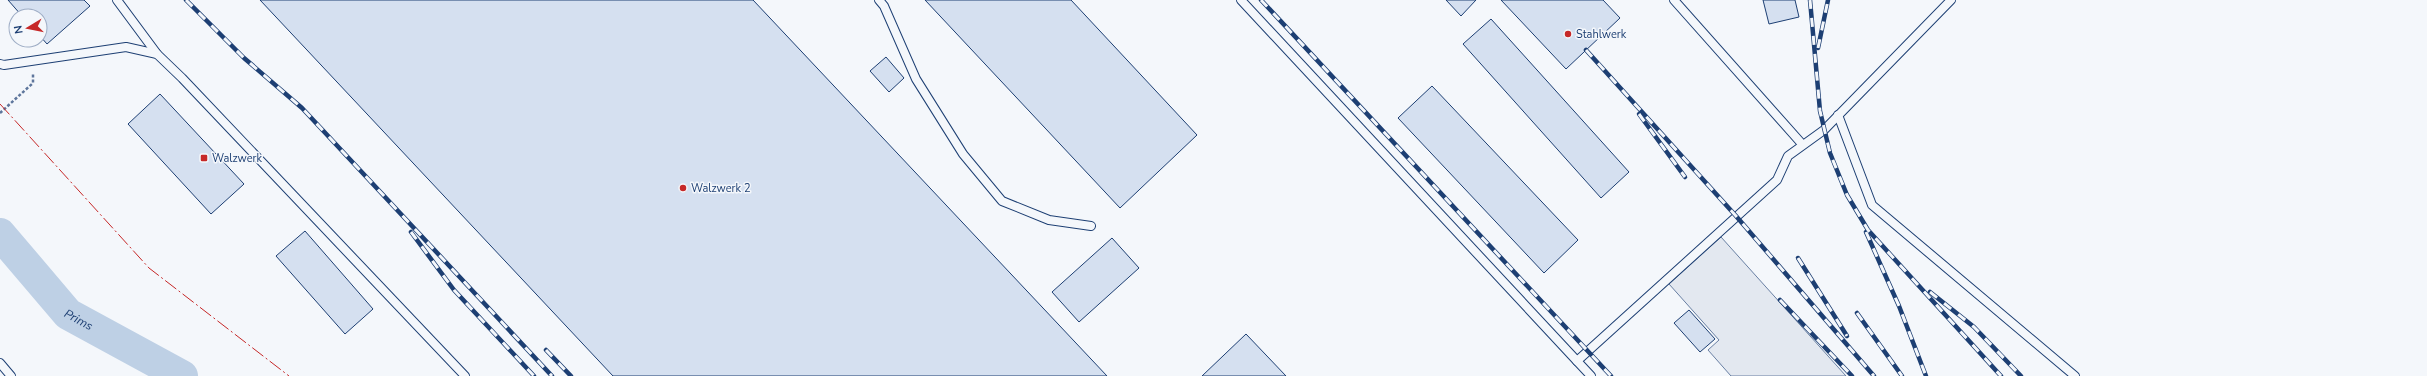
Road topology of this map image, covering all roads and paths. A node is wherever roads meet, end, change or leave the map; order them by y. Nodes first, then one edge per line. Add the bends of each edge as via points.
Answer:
1 (117, 0) edge
2 (879, 0) edge
3 (1242, 0) edge
4 (1674, 0) edge
5 (1951, 0) edge
6 (156, 54) junction
7 (33, 61) junction
8 (0, 64) edge
9 (0, 113) edge
10 (1838, 115) junction
11 (1802, 144) junction
12 (1091, 226) dead end
13 (1577, 361) junction
14 (0, 363) edge
15 (11, 376) edge
16 (465, 376) edge
17 (1591, 376) edge
18 (2075, 376) edge

1 - 6 lane
2 - 12 lane via 916,79 963,154 1002,201 1049,220
3 - 13 lane
4 - 11 lane
5 - 10 lane
6 - 7 lane via 126,47
6 - 16 lane via 182,78
7 - 8 lane
7 - 9 path via 33,82
10 - 11 lane via 1824,130
10 - 18 lane via 1872,206
11 - 13 lane via 1788,156 1777,180
13 - 17 lane
14 - 15 lane

